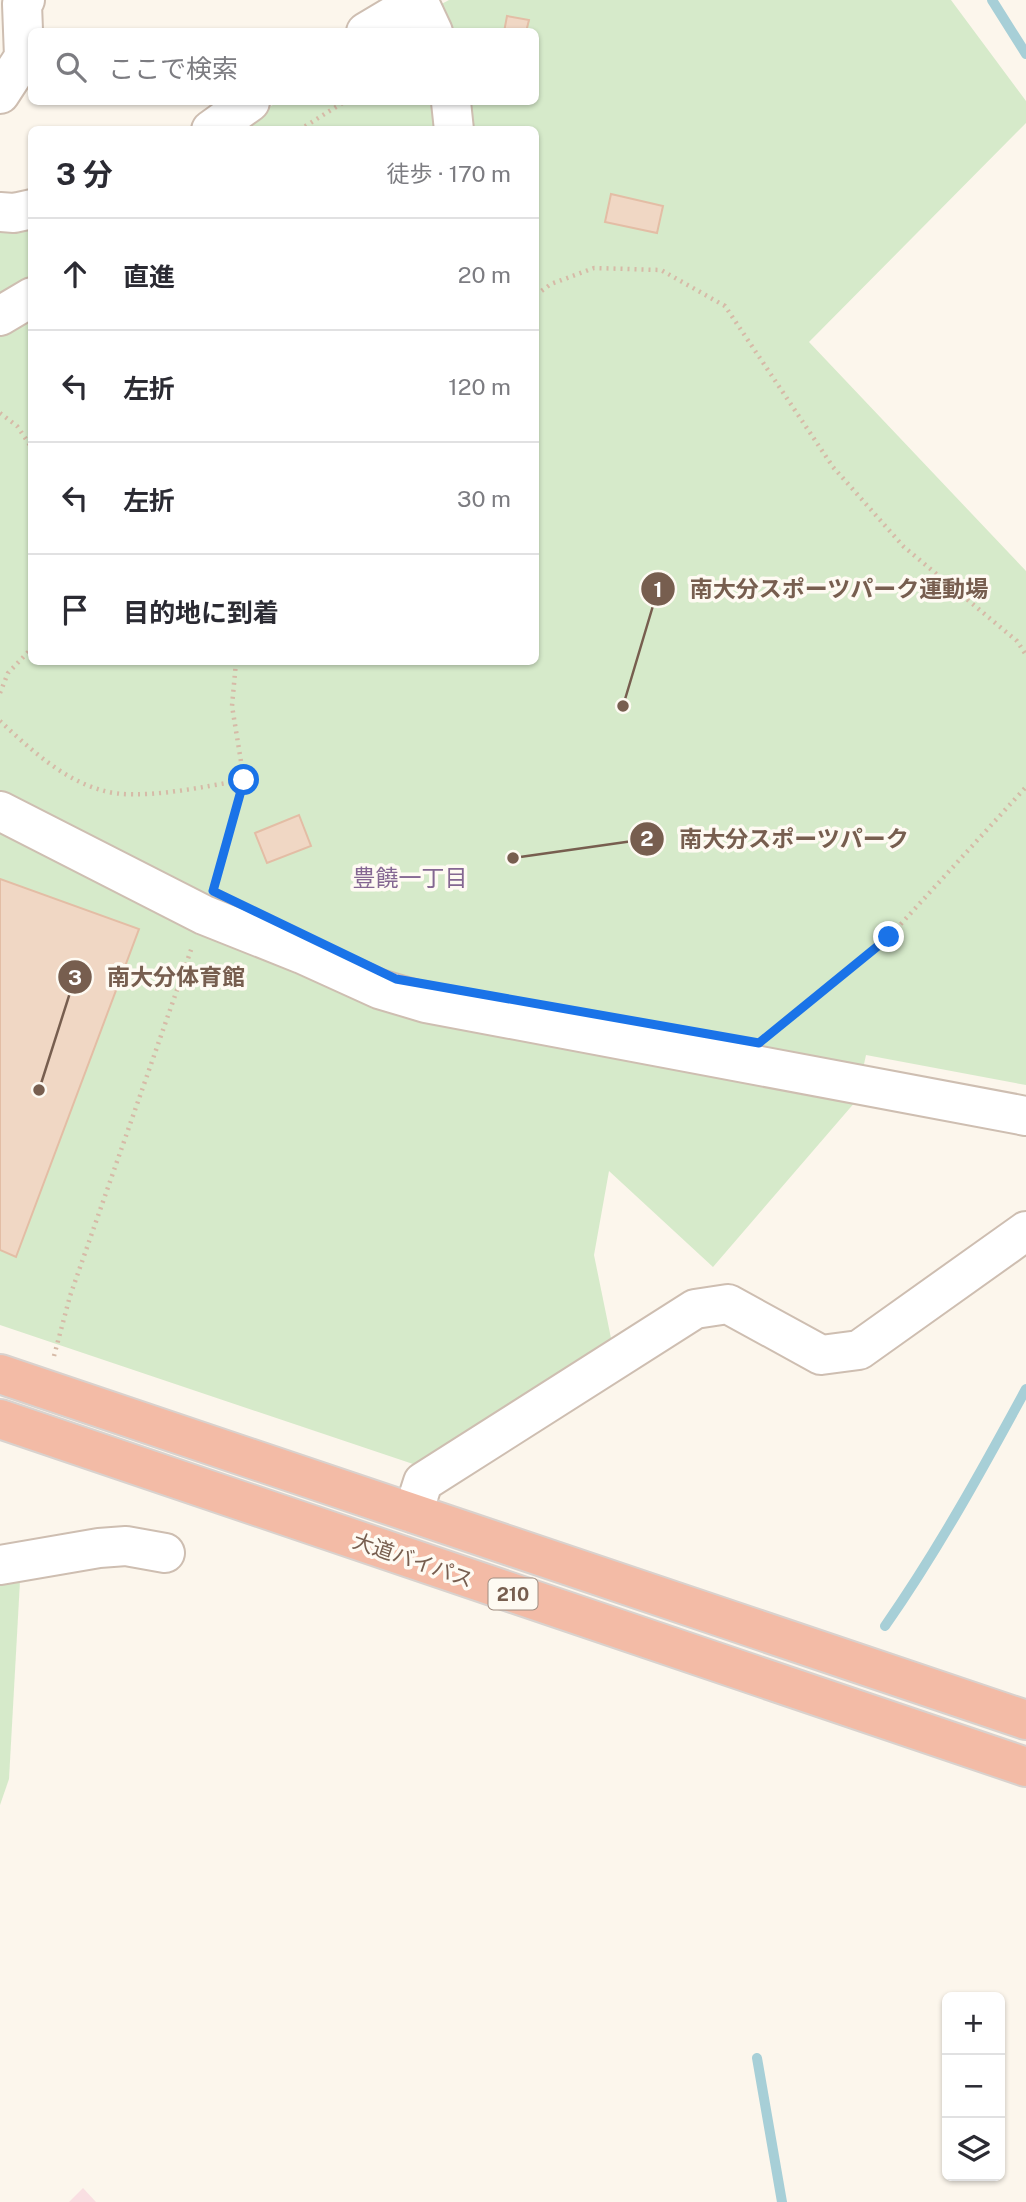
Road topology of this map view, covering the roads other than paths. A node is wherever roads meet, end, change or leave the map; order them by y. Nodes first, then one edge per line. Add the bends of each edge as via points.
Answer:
1 (25, 0) edge
2 (419, 0) edge
3 (373, 28) edge
4 (431, 28) edge
5 (13, 75) edge
6 (246, 105) edge
7 (452, 105) edge
8 (217, 126) edge
9 (454, 126) edge
10 (28, 210) edge
11 (0, 212) edge
12 (28, 299) edge
13 (0, 316) edge
14 (0, 811) edge
15 (1026, 1116) edge
16 (1026, 1231) edge
17 (0, 1374) edge
18 (0, 1419) edge
19 (413, 1513) junction
20 (165, 1553) dead end
21 (0, 1565) edge
22 (1026, 1720) edge
23 (1026, 1767) edge

1 - 5 street
2 - 3 street
2 - 4 street
6 - 8 street
7 - 9 street
10 - 11 street
12 - 13 street
14 - 15 street via 209,903 302,954 379,989 426,1003
16 - 19 street via 859,1350 821,1355 728,1304 695,1309 424,1482
17 - 19 highway, 大道バイパス / 210
18 - 23 highway, 大道バイパス / 210
19 - 22 highway, 大道バイパス / 210
20 - 21 street via 126,1546

